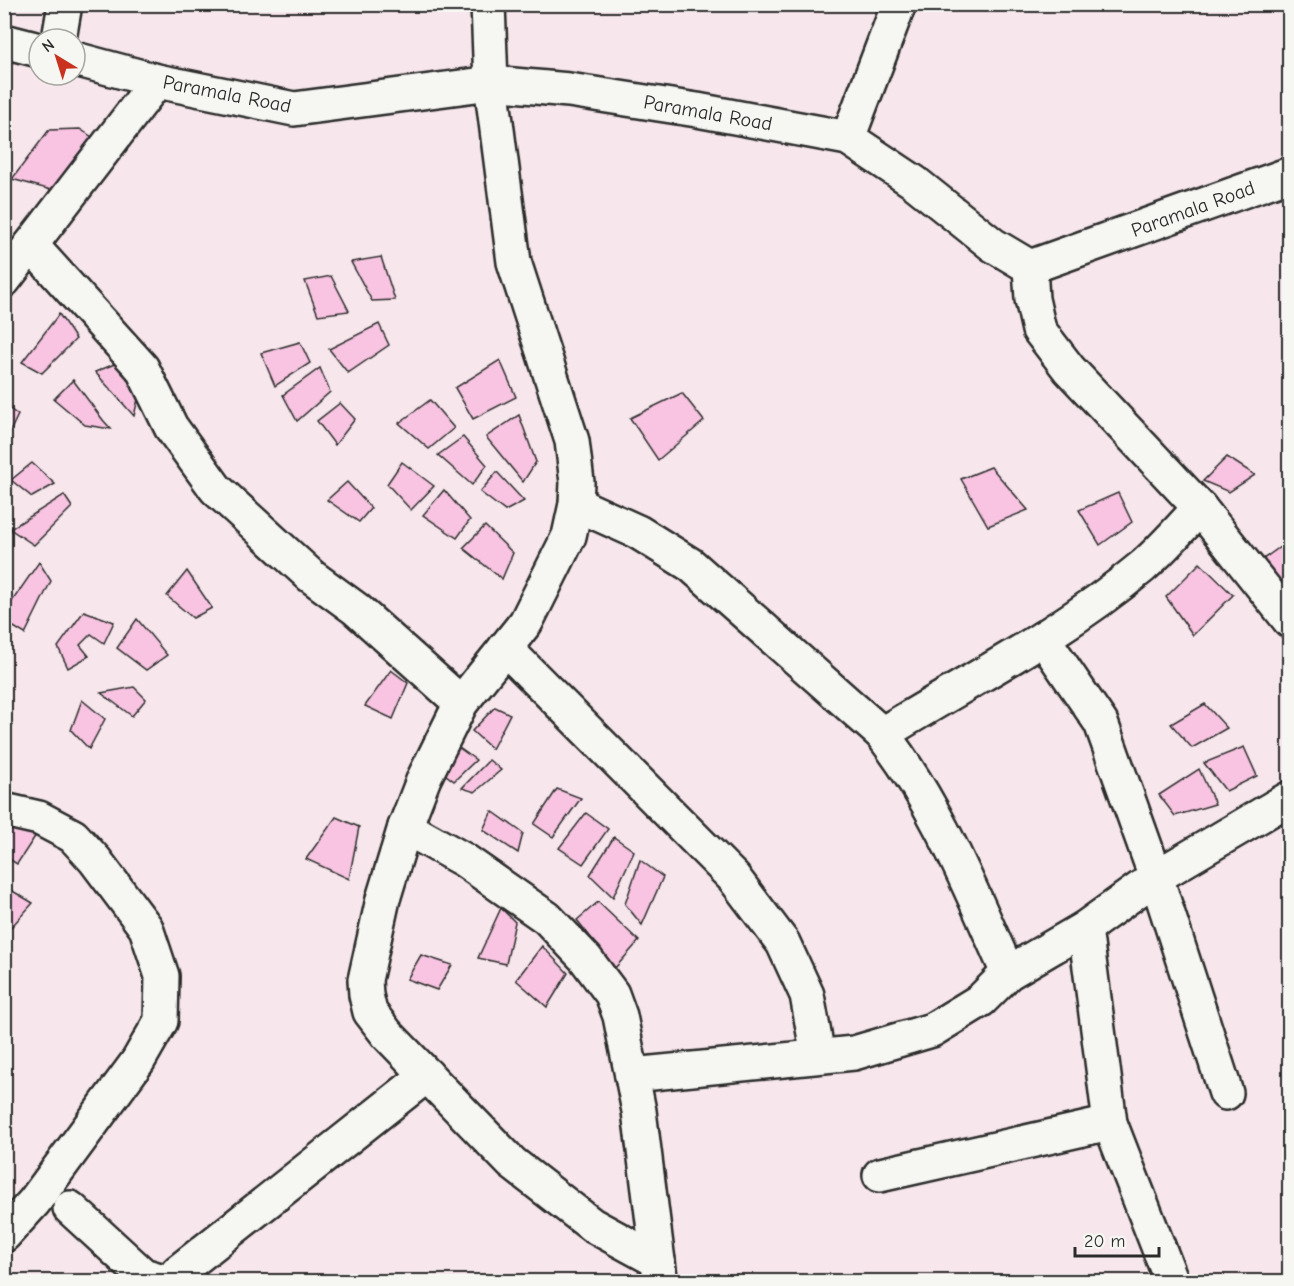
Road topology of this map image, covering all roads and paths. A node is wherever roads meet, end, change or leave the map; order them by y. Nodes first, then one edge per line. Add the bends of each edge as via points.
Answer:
1 (65, 4) edge
2 (488, 4) edge
3 (899, 4) edge
4 (61, 27) edge
5 (4, 41) edge
6 (27, 47) edge
7 (87, 62) edge
8 (157, 81) junction
9 (491, 83) junction
10 (848, 138) junction
11 (1290, 174) edge
12 (31, 245) junction
13 (1030, 267) junction
14 (4, 280) edge
15 (576, 504) junction
16 (1200, 508) junction
17 (1290, 621) edge
18 (1043, 638) junction
19 (505, 648) junction
20 (461, 703) junction
21 (882, 734) junction
22 (1290, 798) edge
23 (4, 810) edge
24 (405, 827) junction
25 (1156, 877) junction
26 (1085, 928) junction
27 (1008, 973) junction
28 (818, 1056) junction
29 (427, 1075) junction
30 (632, 1075) junction
31 (1226, 1093) dead end
32 (1110, 1123) junction
33 (880, 1175) dead end
34 (70, 1208) dead end
35 (4, 1235) edge
36 (659, 1271) edge
37 (167, 1281) edge
38 (178, 1281) edge
39 (1172, 1281) edge

1 - 4 street
2 - 9 street
3 - 10 street
5 - 6 street
7 - 8 street, Paramala Road
8 - 9 street, Paramala Road via 294,109
8 - 12 street
9 - 10 street, Paramala Road via 568,90
9 - 15 street via 514,262 572,441
10 - 13 street, Paramala Road via 914,182 993,245
11 - 13 street, Paramala Road
12 - 14 street
12 - 20 street via 142,368 171,427 216,489 311,576 356,609
13 - 16 street via 1039,330 1069,369
15 - 19 street via 570,536 526,622
15 - 21 street via 638,532 691,565
16 - 17 street
16 - 18 street via 1144,566
18 - 21 street
18 - 25 street via 1101,723
19 - 20 street
19 - 28 street via 734,878 788,953 807,995
20 - 24 street
21 - 27 street via 902,760 944,832
22 - 25 street
23 - 35 street via 39,818 73,836 146,928 162,976 161,1021 138,1060 34,1202
24 - 29 street via 383,899 365,980 366,995 370,1012
24 - 30 street via 464,860 547,918 585,958 612,994 621,1016
25 - 26 street
25 - 31 street
26 - 27 street
26 - 32 street
27 - 28 street via 981,1000 932,1030 854,1053
28 - 30 street
29 - 36 street via 512,1163
29 - 38 street via 178,1272
30 - 36 street
32 - 33 street
32 - 39 street
34 - 37 street via 143,1275

